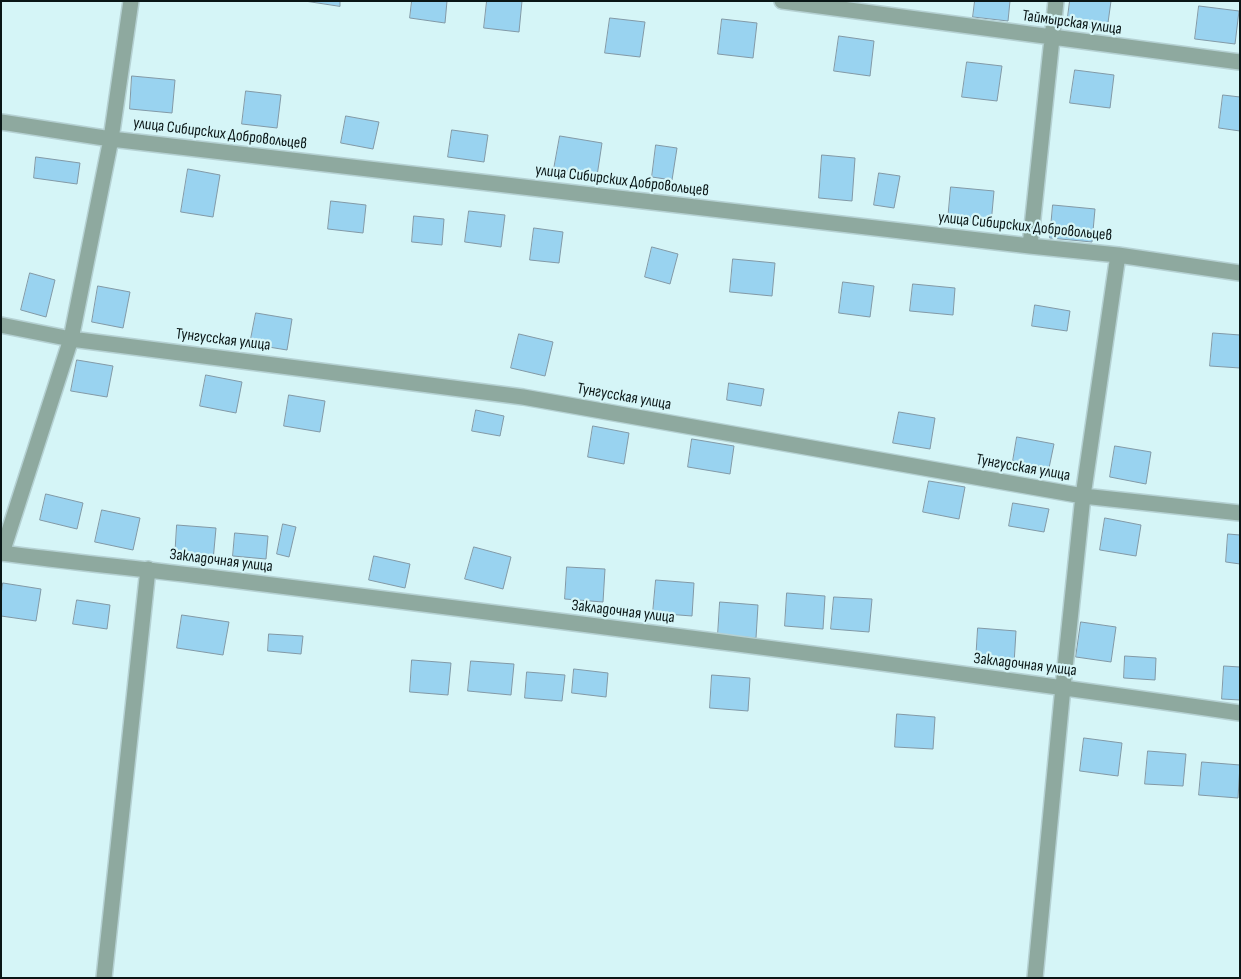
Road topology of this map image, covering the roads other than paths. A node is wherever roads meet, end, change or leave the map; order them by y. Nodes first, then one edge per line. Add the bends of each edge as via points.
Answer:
1 (130, 1) edge
2 (782, 1) edge
3 (1056, 1) edge
4 (1052, 38) junction
5 (1240, 62) edge
6 (1, 122) edge
7 (111, 139) junction
8 (1030, 246) junction
9 (1118, 255) junction
10 (1240, 273) edge
11 (1, 325) edge
12 (71, 338) junction
13 (1084, 496) junction
14 (1240, 513) edge
15 (2, 553) edge
16 (148, 570) junction
17 (1063, 687) junction
18 (1240, 713) edge
19 (104, 978) edge
20 (1036, 978) edge

1 - 7 street
2 - 4 street, Таймырская улица
3 - 4 street
4 - 5 street, Таймырская улица
4 - 8 street
6 - 7 street, улица Сибирских Добровольцев
7 - 8 street, улица Сибирских Добровольцев
7 - 12 street
8 - 9 street, улица Сибирских Добровольцев
9 - 10 street, улица Сибирских Добровольцев
9 - 13 street
11 - 12 street, Тунгусская улица
12 - 13 street, Тунгусская улица via 523,397
12 - 15 street
13 - 14 street, Тунгусская улица
13 - 17 street
15 - 16 street, Закладочная улица
16 - 17 street, Закладочная улица
16 - 19 street
17 - 18 street, Закладочная улица
17 - 20 street

